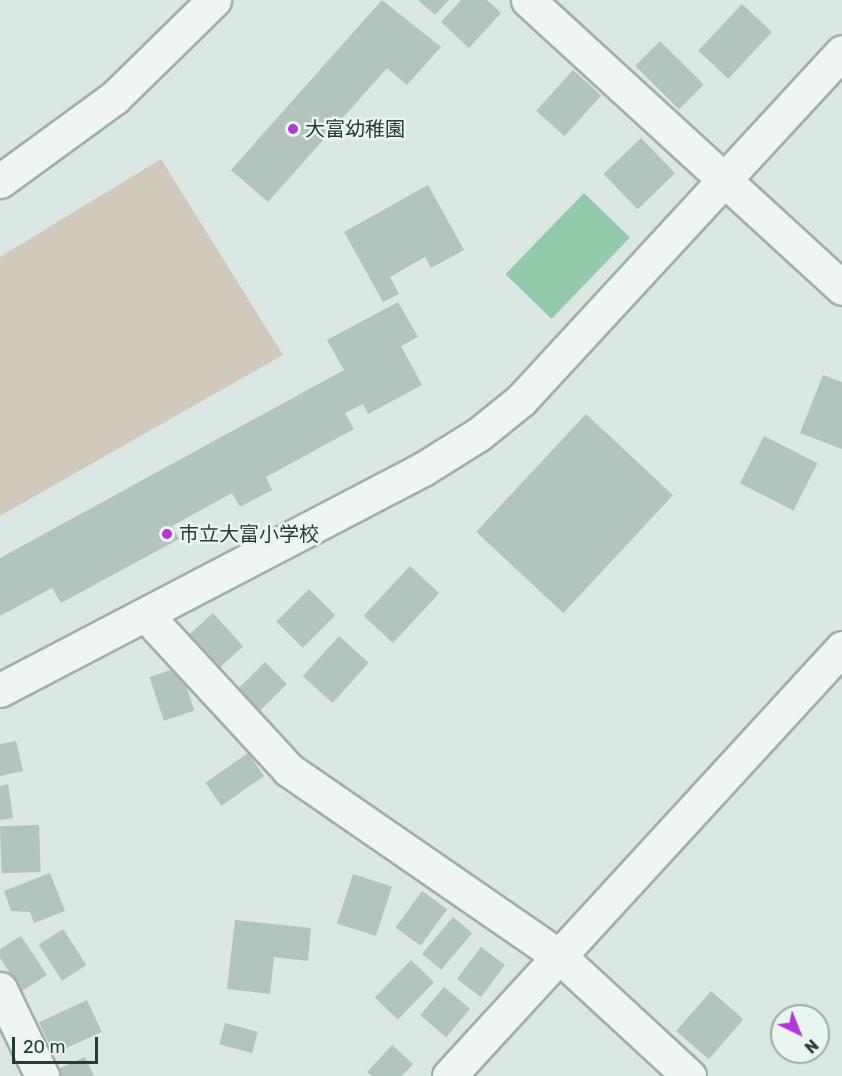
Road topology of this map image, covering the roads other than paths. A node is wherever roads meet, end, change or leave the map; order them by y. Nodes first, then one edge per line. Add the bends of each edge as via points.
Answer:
1 (214, 0) edge
2 (528, 0) edge
3 (842, 52) edge
4 (724, 180) junction
5 (0, 181) edge
6 (842, 288) edge
7 (147, 616) junction
8 (842, 648) edge
9 (0, 690) edge
10 (559, 956) junction
11 (0, 989) edge
12 (42, 1076) edge
13 (449, 1076) edge
14 (689, 1076) edge

1 - 5 street via 114,98
2 - 4 street
3 - 4 street
4 - 6 street
4 - 7 street via 521,400 479,434
7 - 9 street
7 - 10 street via 289,770
8 - 10 street
10 - 13 street
10 - 14 street
11 - 12 street

